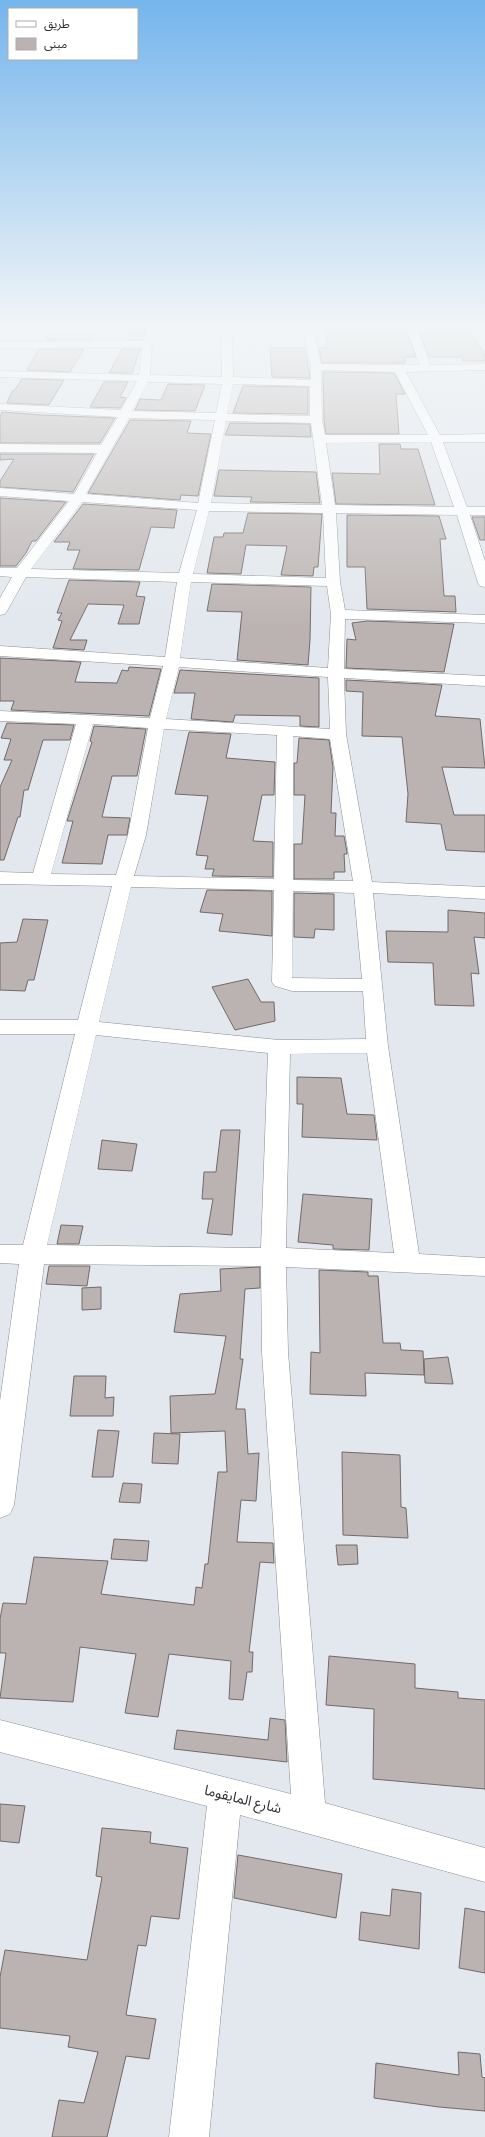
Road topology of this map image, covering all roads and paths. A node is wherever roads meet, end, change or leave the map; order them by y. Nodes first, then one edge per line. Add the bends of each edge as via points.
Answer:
1 (117, 429) edge
2 (220, 429) edge
3 (318, 429) edge
4 (431, 429) edge
5 (436, 438) junction
6 (485, 438) edge
7 (320, 439) junction
8 (0, 448) edge
9 (105, 449) junction
10 (0, 492) edge
11 (78, 498) junction
12 (204, 507) junction
13 (329, 508) junction
14 (462, 510) junction
15 (485, 511) edge
16 (0, 572) edge
17 (21, 573) junction
18 (185, 577) junction
19 (333, 582) junction
20 (485, 583) edge
21 (0, 611) edge
22 (338, 614) junction
23 (485, 619) edge
24 (0, 651) edge
25 (172, 663) junction
26 (336, 673) junction
27 (485, 681) edge
28 (0, 716) edge
29 (86, 719) junction
30 (157, 724) junction
31 (285, 732) junction
32 (338, 734) junction
33 (0, 878) edge
34 (40, 880) junction
35 (124, 881) junction
36 (284, 886) junction
37 (363, 887) junction
38 (485, 893) edge
39 (373, 985) junction
40 (0, 1027) edge
41 (86, 1027) junction
42 (377, 1046) junction
43 (279, 1047) junction
44 (33, 1253) junction
45 (0, 1254) edge
46 (273, 1257) junction
47 (408, 1263) junction
48 (485, 1267) edge
49 (0, 1505) edge
50 (0, 1736) edge
51 (225, 1795) junction
52 (309, 1816) junction
53 (485, 1866) edge
54 (188, 2137) edge

1 - 9 street
2 - 12 street
3 - 7 street
4 - 5 street
5 - 6 street
5 - 7 street
5 - 14 street
7 - 13 street
8 - 9 street
9 - 11 street
10 - 11 street
11 - 12 street
11 - 17 street
12 - 13 street
12 - 18 street
13 - 14 street
13 - 19 street
14 - 15 street
14 - 20 street
16 - 17 street
17 - 18 street
17 - 21 street
18 - 19 street
18 - 25 street
19 - 22 street
22 - 23 street
22 - 26 street
24 - 25 street
25 - 26 street
25 - 30 street
26 - 27 street
26 - 32 street
28 - 29 street
29 - 30 street
29 - 34 street
30 - 31 street
30 - 35 street via 137,836
31 - 32 street
31 - 36 street
32 - 37 street
33 - 34 street
34 - 35 street
35 - 36 street
35 - 41 street
36 - 37 street
36 - 39 street via 282,982 292,985
37 - 38 street
37 - 39 street
39 - 42 street
40 - 41 street
41 - 43 street
41 - 44 street
42 - 43 street
42 - 47 street
43 - 46 street
44 - 45 street
44 - 46 street
44 - 49 street
46 - 47 street
46 - 52 street via 275,1352
47 - 48 street
50 - 51 street, شارع المايقوما
51 - 52 street, شارع المايقوما
51 - 54 street
52 - 53 street, شارع المايقوما

